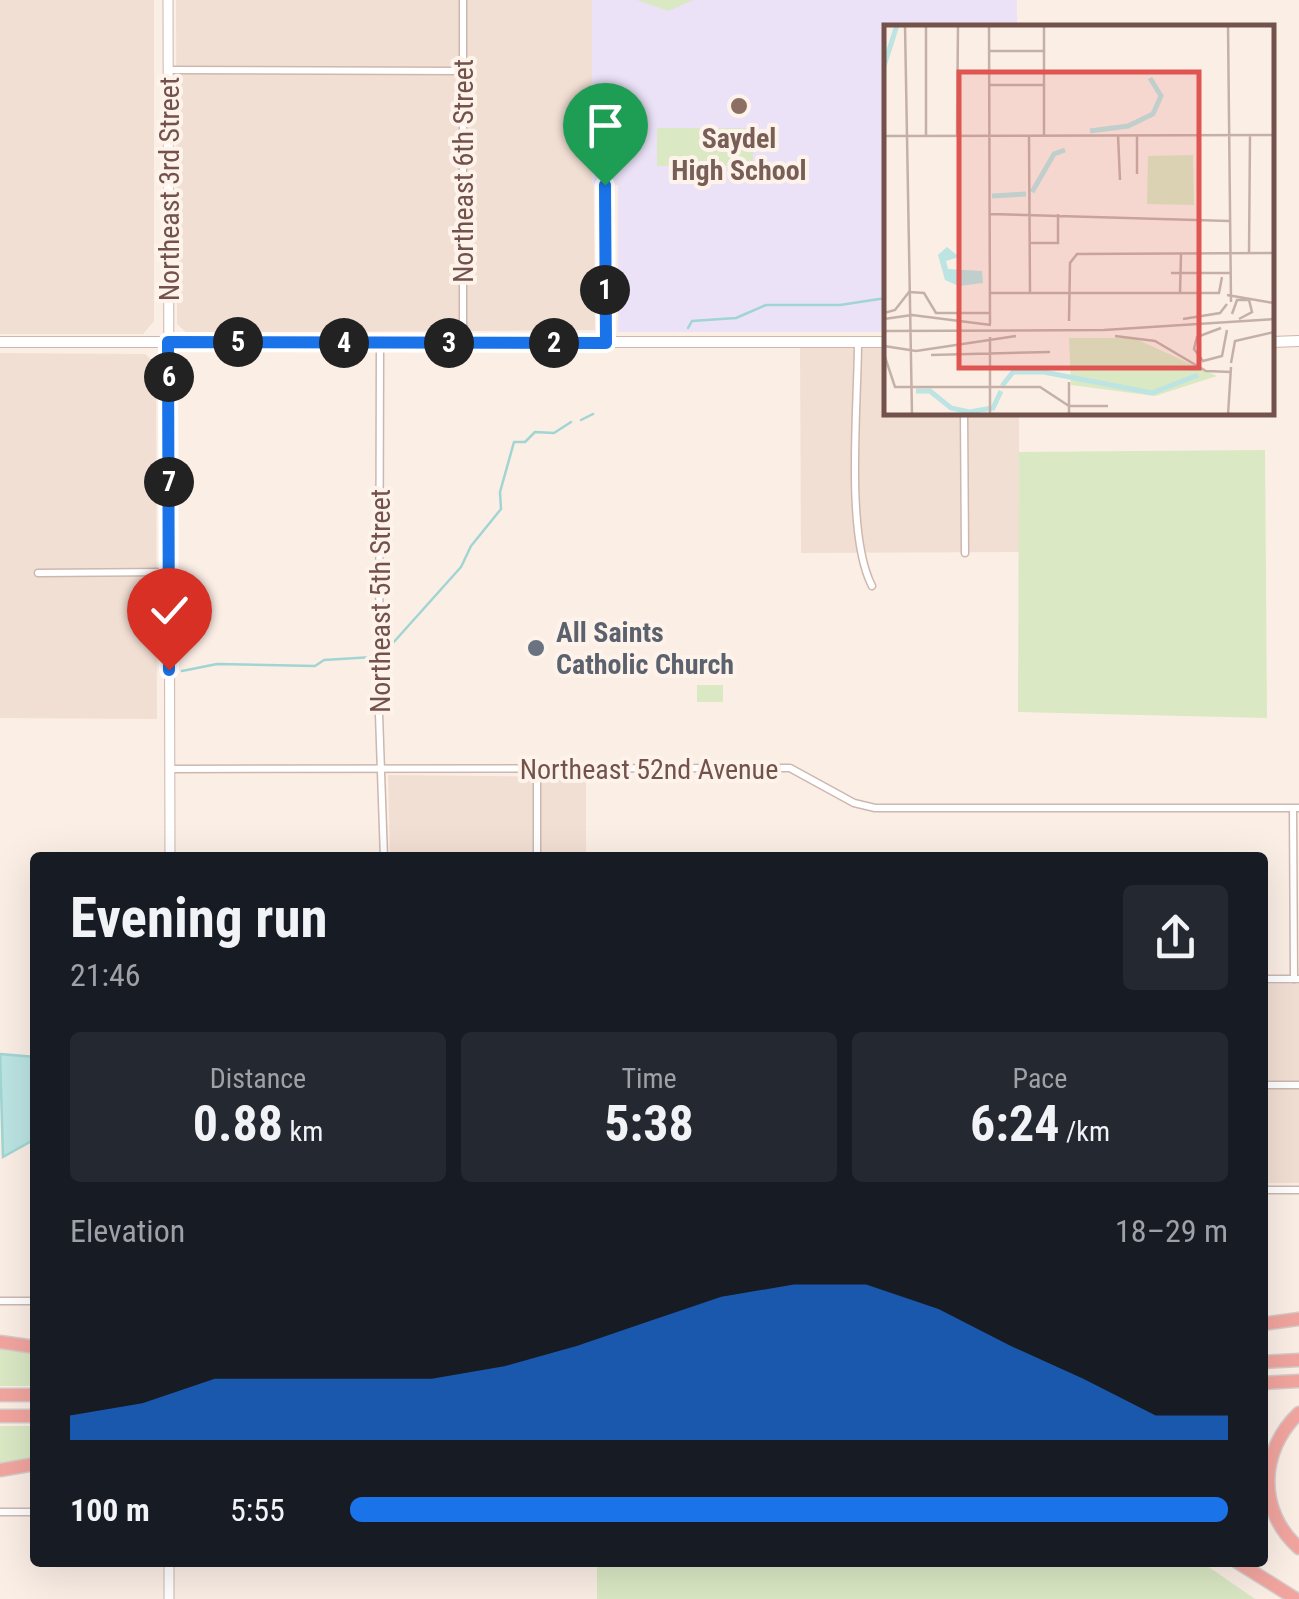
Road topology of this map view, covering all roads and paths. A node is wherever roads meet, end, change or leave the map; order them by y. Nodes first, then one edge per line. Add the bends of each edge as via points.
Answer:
1 (168, 0) edge
2 (462, 0) edge
3 (169, 70) junction
4 (462, 71) junction
5 (605, 185) dead end
6 (0, 342) edge
7 (168, 342) junction
8 (858, 342) junction
9 (884, 342) edge
10 (464, 343) junction
11 (606, 343) junction
12 (380, 344) junction
13 (964, 415) edge
14 (965, 553) dead end
15 (168, 572) junction
16 (38, 573) dead end
17 (872, 586) dead end
18 (383, 768) junction
19 (170, 769) junction
20 (537, 769) junction
21 (1296, 808) edge
22 (170, 852) edge
23 (384, 852) edge
24 (537, 852) edge
25 (1268, 979) edge
26 (1297, 979) edge
27 (1268, 1085) edge
28 (1299, 1085) edge
29 (1268, 1190) edge
30 (1299, 1190) edge
31 (0, 1301) edge
32 (30, 1301) edge
33 (1299, 1319) edge
34 (1268, 1323) edge
35 (0, 1342) edge
36 (30, 1346) edge
37 (1299, 1360) edge
38 (1268, 1362) edge
39 (1299, 1381) edge
40 (1268, 1383) edge
41 (30, 1395) edge
42 (0, 1396) edge
43 (1299, 1413) edge
44 (0, 1416) edge
45 (30, 1416) edge
46 (30, 1465) edge
47 (0, 1470) edge
48 (1268, 1470) edge
49 (1268, 1480) edge
50 (0, 1512) edge
51 (30, 1512) edge
52 (1299, 1548) edge
53 (169, 1567) edge
54 (1246, 1567) edge
55 (169, 1599) edge
56 (1296, 1599) edge

1 - 3 street, Northeast 3rd Street
2 - 4 street, Northeast 6th Street
3 - 4 street
3 - 7 street, Northeast 3rd Street
4 - 10 street, Northeast 6th Street
5 - 11 street
6 - 7 main road
7 - 12 main road
7 - 15 street, Northeast 3rd Street
8 - 9 main road
8 - 11 main road
8 - 17 street via 858,528 862,566
10 - 11 main road
10 - 12 main road
12 - 18 street, Northeast 5th Street
13 - 14 street
15 - 16 street
15 - 19 street, Northeast 3rd Street
18 - 19 street, Northeast 52nd Avenue
18 - 20 street, Northeast 52nd Avenue
18 - 23 street, Northeast 5th Street
19 - 22 street, Northeast 3rd Street
20 - 21 street, Northeast 52nd Avenue via 790,768 876,808
20 - 24 street
21 - 26 street
25 - 26 street
27 - 28 street
29 - 30 street
31 - 32 street
33 - 34 highway
35 - 36 highway
37 - 38 highway
39 - 40 highway
41 - 42 highway
43 - 48 highway via 1276,1442
44 - 45 highway
46 - 47 highway
49 - 52 highway via 1275,1518
50 - 51 street
53 - 55 street
54 - 56 highway

